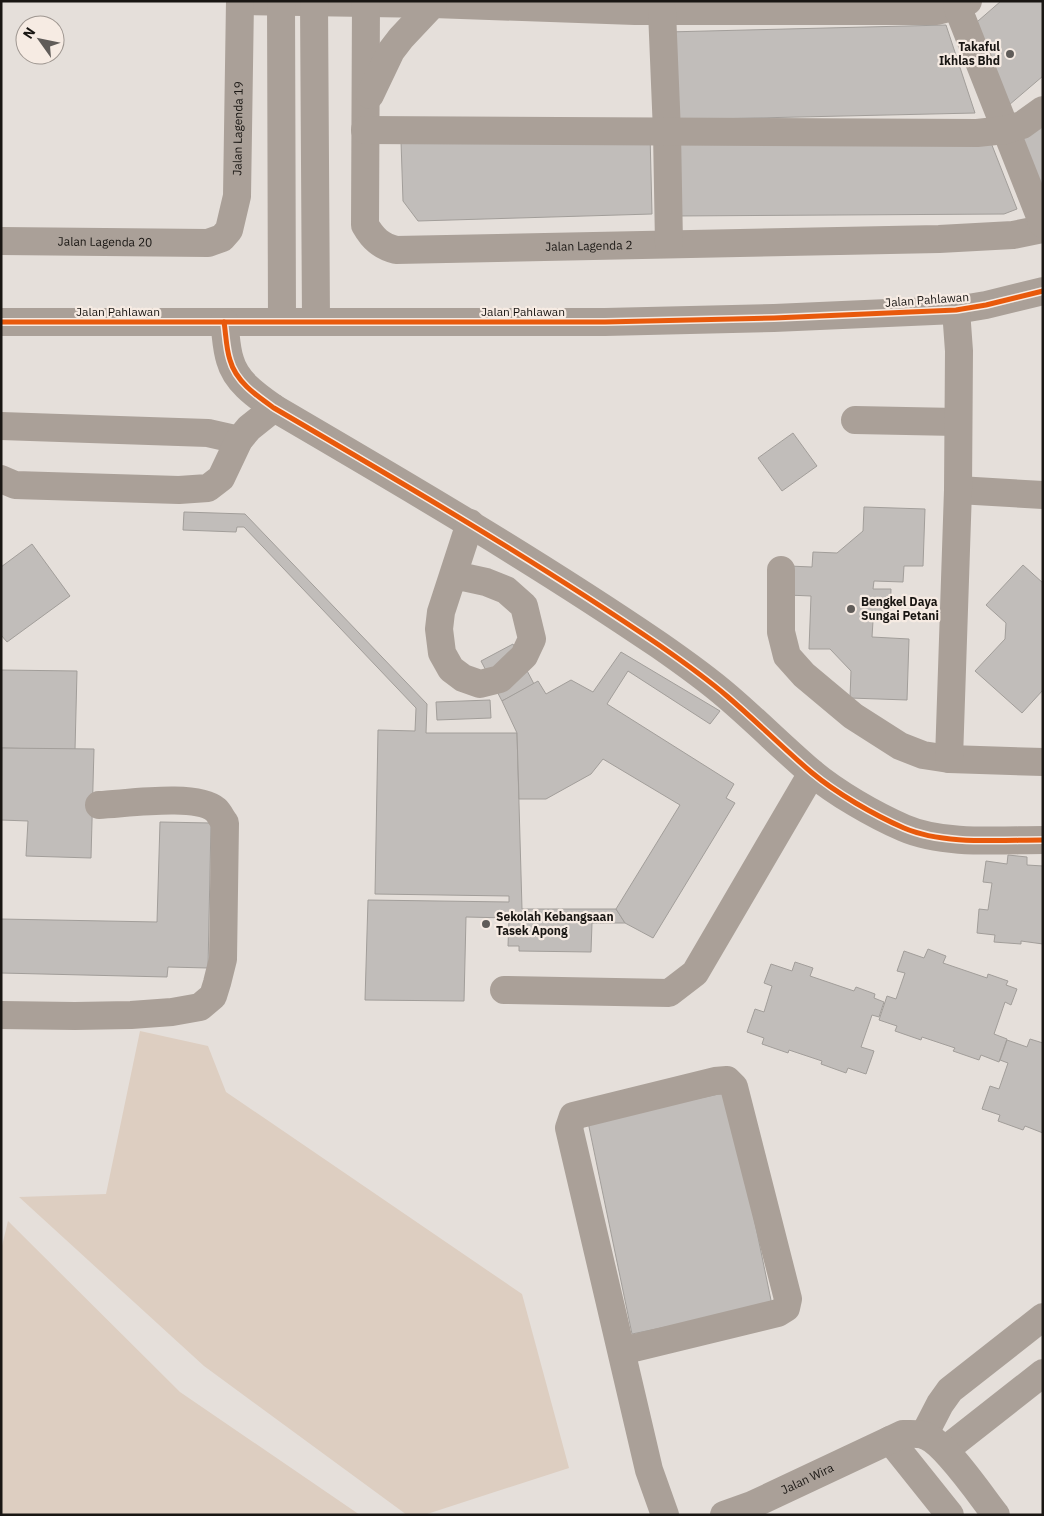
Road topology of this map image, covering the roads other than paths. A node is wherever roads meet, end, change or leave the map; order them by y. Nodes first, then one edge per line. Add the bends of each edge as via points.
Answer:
1 (241, 1) edge
2 (281, 2) edge
3 (314, 2) edge
4 (366, 2) edge
5 (433, 4) junction
6 (963, 4) edge
7 (662, 11) junction
8 (366, 103) junction
9 (1043, 110) edge
10 (365, 130) junction
11 (1005, 130) junction
12 (667, 132) junction
13 (1043, 224) edge
14 (1043, 229) edge
15 (1, 241) edge
16 (208, 243) joint
17 (669, 244) junction
18 (1043, 291) edge
19 (956, 310) junction
20 (282, 321) junction
21 (316, 321) junction
22 (1, 322) edge
23 (224, 322) junction
24 (274, 408) junction
25 (855, 420) dead end
26 (957, 422) junction
27 (1, 426) edge
28 (239, 440) junction
29 (1, 479) edge
30 (958, 490) junction
31 (1043, 495) edge
32 (470, 523) junction
33 (781, 570) dead end
34 (454, 575) dead end
35 (949, 759) junction
36 (1043, 762) edge
37 (812, 773) junction
38 (99, 805) dead end
39 (1043, 840) edge
40 (504, 990) dead end
41 (1, 1015) edge
42 (1043, 1317) edge
43 (622, 1351) junction
44 (1043, 1373) edge
45 (890, 1440) junction
46 (934, 1443) junction
47 (665, 1515) edge
48 (724, 1515) edge
49 (950, 1515) edge
50 (996, 1515) edge

1 - 2 street
1 - 16 street, Jalan Lagenda 19 via 237,196 229,230 222,238
2 - 3 street
2 - 20 street
3 - 4 street
3 - 21 street
4 - 5 street
4 - 8 street, Jalan Lagenda 2
5 - 7 street
5 - 8 street via 391,51
6 - 7 street via 937,11
6 - 11 street
7 - 12 street
8 - 10 street, Jalan Lagenda 2
9 - 11 street via 1022,125
10 - 12 street
10 - 17 street, Jalan Lagenda 2 via 365,225 372,238 387,247 396,250
11 - 12 street via 977,133
11 - 13 street
12 - 17 street
14 - 17 street, Jalan Lagenda 2 via 1013,236
15 - 16 street, Jalan Lagenda 20
18 - 19 street, Jalan Pahlawan
19 - 21 street, Jalan Pahlawan via 604,322
19 - 26 street via 959,351
20 - 21 street, Jalan Pahlawan
20 - 23 street, Jalan Pahlawan
22 - 23 street, Jalan Pahlawan
23 - 24 street via 230,361 240,379
24 - 28 street
24 - 32 street
25 - 26 street
26 - 30 street
27 - 28 street via 208,433
28 - 29 street via 221,478 208,488 15,485
30 - 31 street
30 - 35 street
32 - 34 street
32 - 37 street via 699,674
33 - 35 street via 781,632 786,656 853,716 900,746 923,755
35 - 36 street
37 - 39 street via 884,819 929,837
37 - 40 street via 695,973 668,994
38 - 41 street via 199,802 216,810 225,823 223,959 212,996 200,1007 172,1012
42 - 46 street via 950,1390 940,1404
43 - 43 street via 569,1128 573,1116 727,1080 734,1086 788,1299 786,1308 778,1314
43 - 47 street via 650,1470
44 - 46 street
45 - 46 street, Jalan Wira via 903,1434
45 - 48 street, Jalan Wira
45 - 49 street
46 - 50 street

